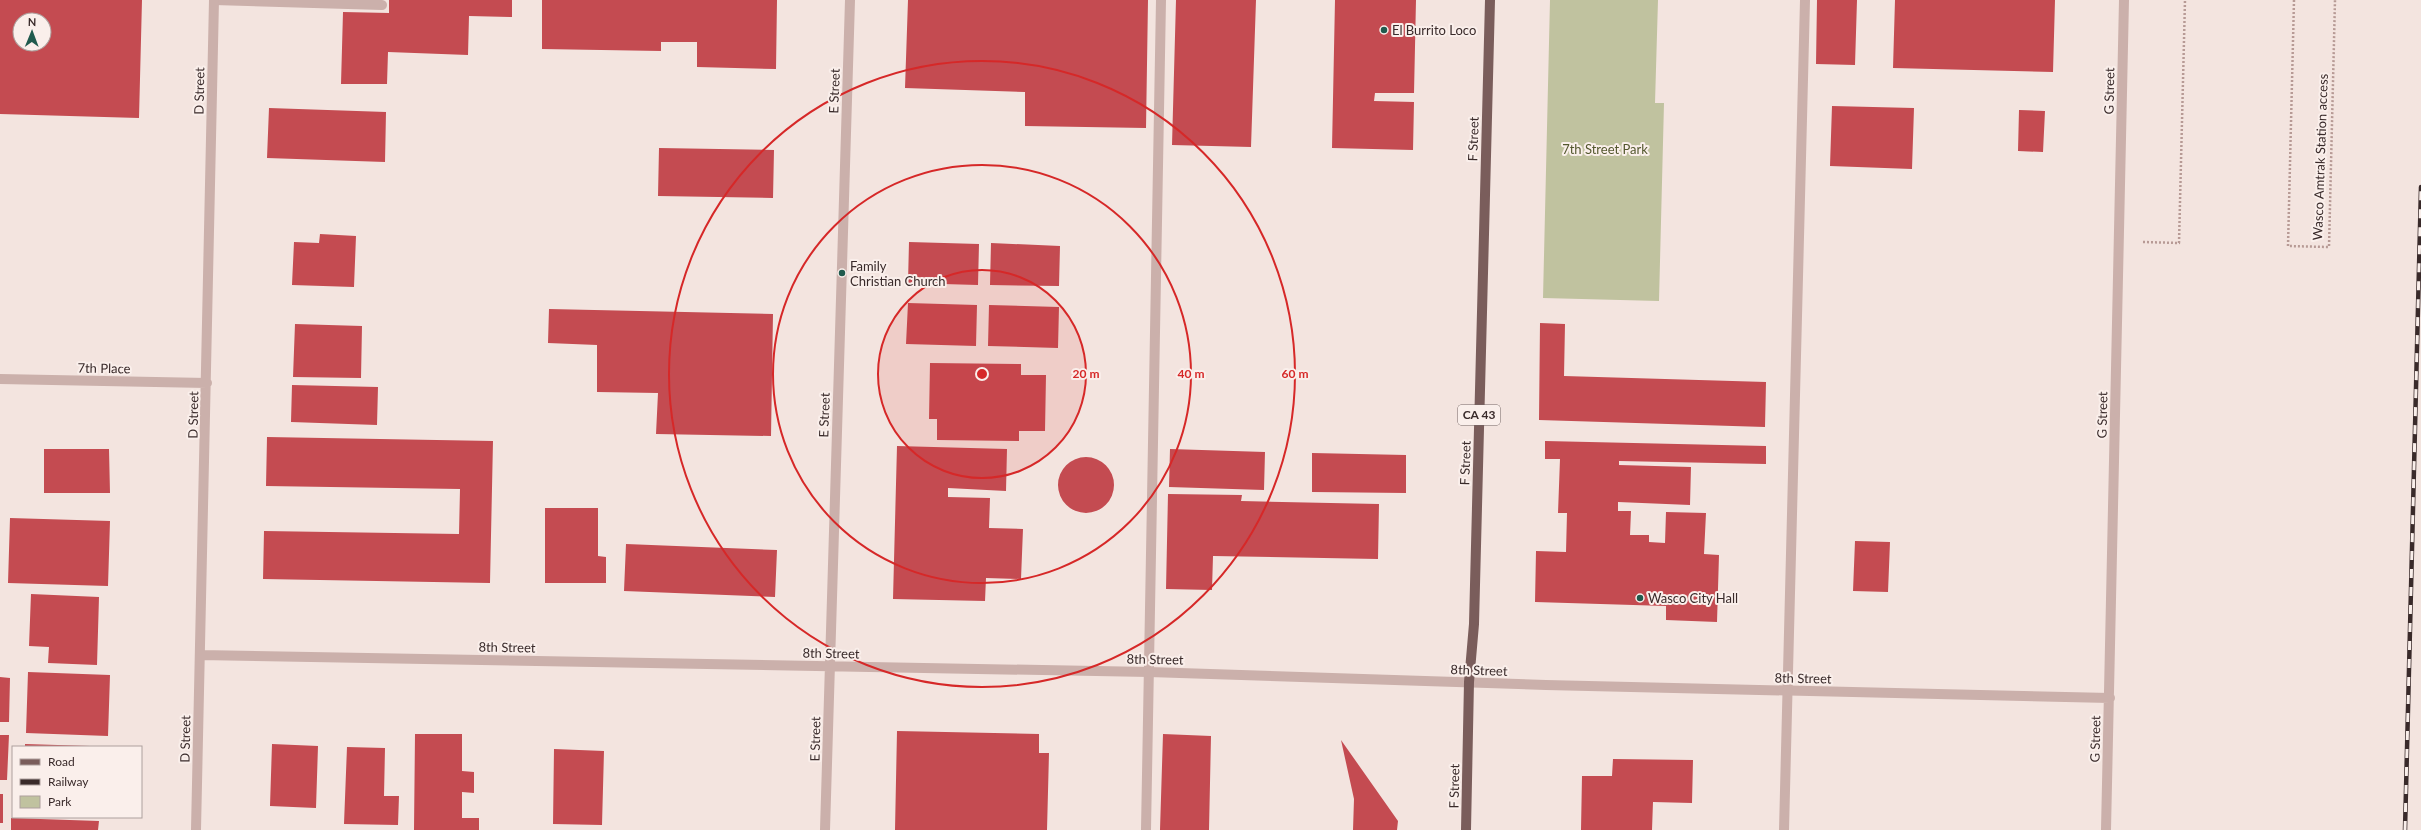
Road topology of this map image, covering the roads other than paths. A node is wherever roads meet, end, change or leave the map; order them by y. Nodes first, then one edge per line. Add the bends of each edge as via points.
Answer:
1 (214, 0) edge
2 (850, 0) edge
3 (1161, 0) edge
4 (1490, 0) edge
5 (1805, 0) edge
6 (2124, 0) edge
7 (382, 5) dead end
8 (0, 378) edge
9 (207, 383) junction
10 (200, 655) junction
11 (830, 665) junction
12 (1149, 672) junction
13 (1469, 682) junction
14 (1788, 690) junction
15 (2110, 698) junction
16 (196, 830) edge
17 (825, 830) edge
18 (1146, 830) edge
19 (1466, 830) edge
20 (1784, 830) edge
21 (2106, 830) edge

1 - 7 street
1 - 9 street, D Street
2 - 11 street, E Street
3 - 12 street
4 - 13 main road, F Street / CA 43 via 1474,624
5 - 14 street
6 - 15 street, G Street
8 - 9 street, 7th Place
9 - 10 street, D Street
10 - 11 street, 8th Street
10 - 16 street, D Street
11 - 12 street, 8th Street
11 - 17 street, E Street
12 - 13 street, 8th Street
12 - 18 street
13 - 14 street, 8th Street
13 - 19 main road, F Street / CA 43
14 - 15 street, 8th Street
14 - 20 street
15 - 21 street, G Street

